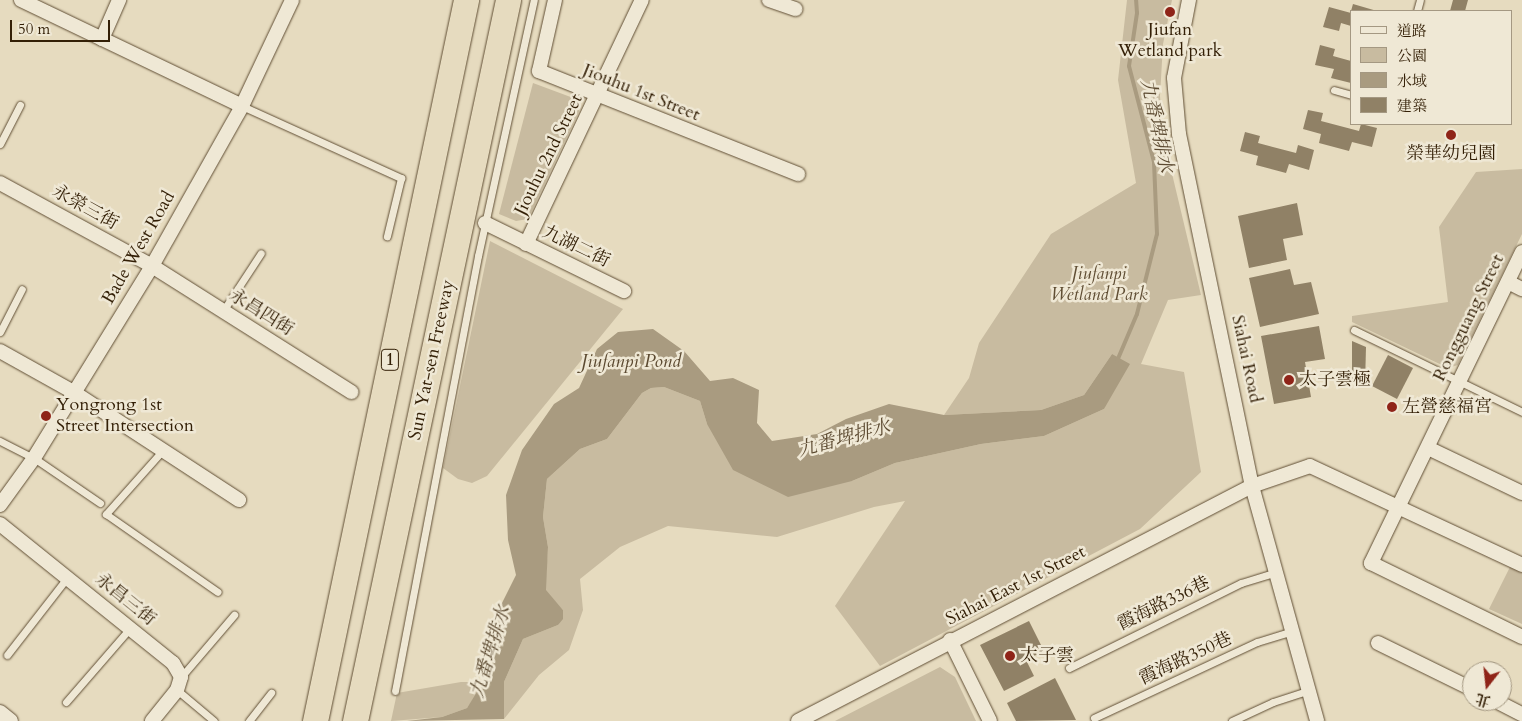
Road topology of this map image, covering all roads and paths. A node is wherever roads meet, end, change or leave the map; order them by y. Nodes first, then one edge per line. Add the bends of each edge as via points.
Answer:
1 (21, 0) edge
2 (119, 0) edge
3 (292, 0) edge
4 (466, 0) edge
5 (508, 0) edge
6 (534, 0) edge
7 (554, 0) edge
8 (642, 0) edge
9 (768, 0) edge
10 (1189, 0) edge
11 (795, 9) dead end
12 (102, 39) junction
13 (1334, 90) dead end
14 (1350, 95) edge
15 (598, 96) junction
16 (20, 105) dead end
17 (242, 106) junction
18 (0, 144) edge
19 (798, 174) dead end
20 (0, 183) edge
21 (485, 224) junction
22 (387, 236) dead end
23 (526, 244) junction
24 (1522, 252) edge
25 (261, 253) dead end
26 (152, 266) junction
27 (1508, 282) junction
28 (22, 289) dead end
29 (1522, 289) edge
30 (624, 291) dead end
31 (223, 311) junction
32 (1354, 330) dead end
33 (0, 332) edge
34 (0, 351) edge
35 (1459, 381) junction
36 (351, 392) dead end
37 (75, 393) junction
38 (1522, 412) edge
39 (0, 441) edge
40 (1428, 448) junction
41 (162, 450) junction
42 (34, 458) junction
43 (1252, 486) junction
44 (1522, 493) edge
45 (239, 500) dead end
46 (100, 503) dead end
47 (0, 505) edge
48 (1399, 505) junction
49 (0, 524) edge
50 (1522, 564) edge
51 (1276, 572) junction
52 (67, 578) junction
53 (218, 592) dead end
54 (234, 615) dead end
55 (130, 628) junction
56 (1292, 631) junction
57 (1522, 637) edge
58 (950, 640) junction
59 (1378, 643) dead end
60 (7, 655) dead end
61 (1069, 668) dead end
62 (181, 677) junction
63 (1462, 684) edge
64 (177, 690) junction
65 (1309, 690) junction
66 (395, 692) dead end
67 (271, 693) dead end
68 (66, 702) dead end
69 (0, 712) edge
70 (357, 716) edge
71 (1094, 718) dead end
72 (11, 721) edge
73 (152, 721) edge
74 (214, 721) edge
75 (249, 721) edge
76 (315, 721) edge
77 (798, 721) edge
78 (990, 721) edge
79 (1232, 721) edge
80 (1317, 721) edge

1 - 12 street
2 - 12 street
3 - 17 street, Bade West Road
4 - 76 highway, 1
5 - 70 highway, Sun Yat-sen Freeway
6 - 21 lane
7 - 15 street, Jiouhu 1st Street via 539,72
8 - 15 street, Jiouhu 2nd Street
9 - 11 street
10 - 43 street, Siahai Road via 1174,78 1174,103
12 - 17 street
13 - 14 lane
15 - 19 street, Jiouhu 1st Street
15 - 23 street, Jiouhu 2nd Street
16 - 18 lane
17 - 22 lane via 400,178
17 - 26 street, Bade West Road
20 - 26 street, 永榮三街
21 - 23 street, 九湖二街
21 - 66 lane
23 - 30 street, 九湖二街
24 - 27 street, Rongguang Street
25 - 31 lane
26 - 31 street, 永昌四街
26 - 37 street, Bade West Road
27 - 29 street
27 - 35 street, Rongguang Street
28 - 33 lane
31 - 36 street, 永昌四街
32 - 35 lane
34 - 37 street
35 - 38 lane
35 - 40 street, Rongguang Street
37 - 41 street
37 - 42 street, Bade West Road
39 - 42 lane
40 - 44 street
40 - 48 street, Rongguang Street
41 - 45 street
41 - 53 lane via 106,514
42 - 46 lane
42 - 47 street, Bade West Road
43 - 48 street, Siahai East 1st Street via 1310,466
43 - 51 street, Siahai Road
43 - 58 street, Siahai East 1st Street
48 - 50 street, Siahai East 1st Street
48 - 57 street, Rongguang Street via 1371,564
49 - 52 street, 永昌三街
51 - 56 street, Siahai Road
51 - 61 lane, 霞海路336巷 via 1241,582
52 - 55 street, 永昌三街
52 - 60 lane
54 - 62 lane
55 - 62 street, 永昌三街 via 173,663
55 - 68 lane
56 - 65 street, Siahai Road
56 - 71 lane, 霞海路350巷 via 1257,642
58 - 77 street, Siahai East 1st Street
58 - 78 street
59 - 63 street
62 - 64 street
64 - 73 street
64 - 74 lane
65 - 79 lane
65 - 80 street, Siahai Road
67 - 75 lane
69 - 72 street

